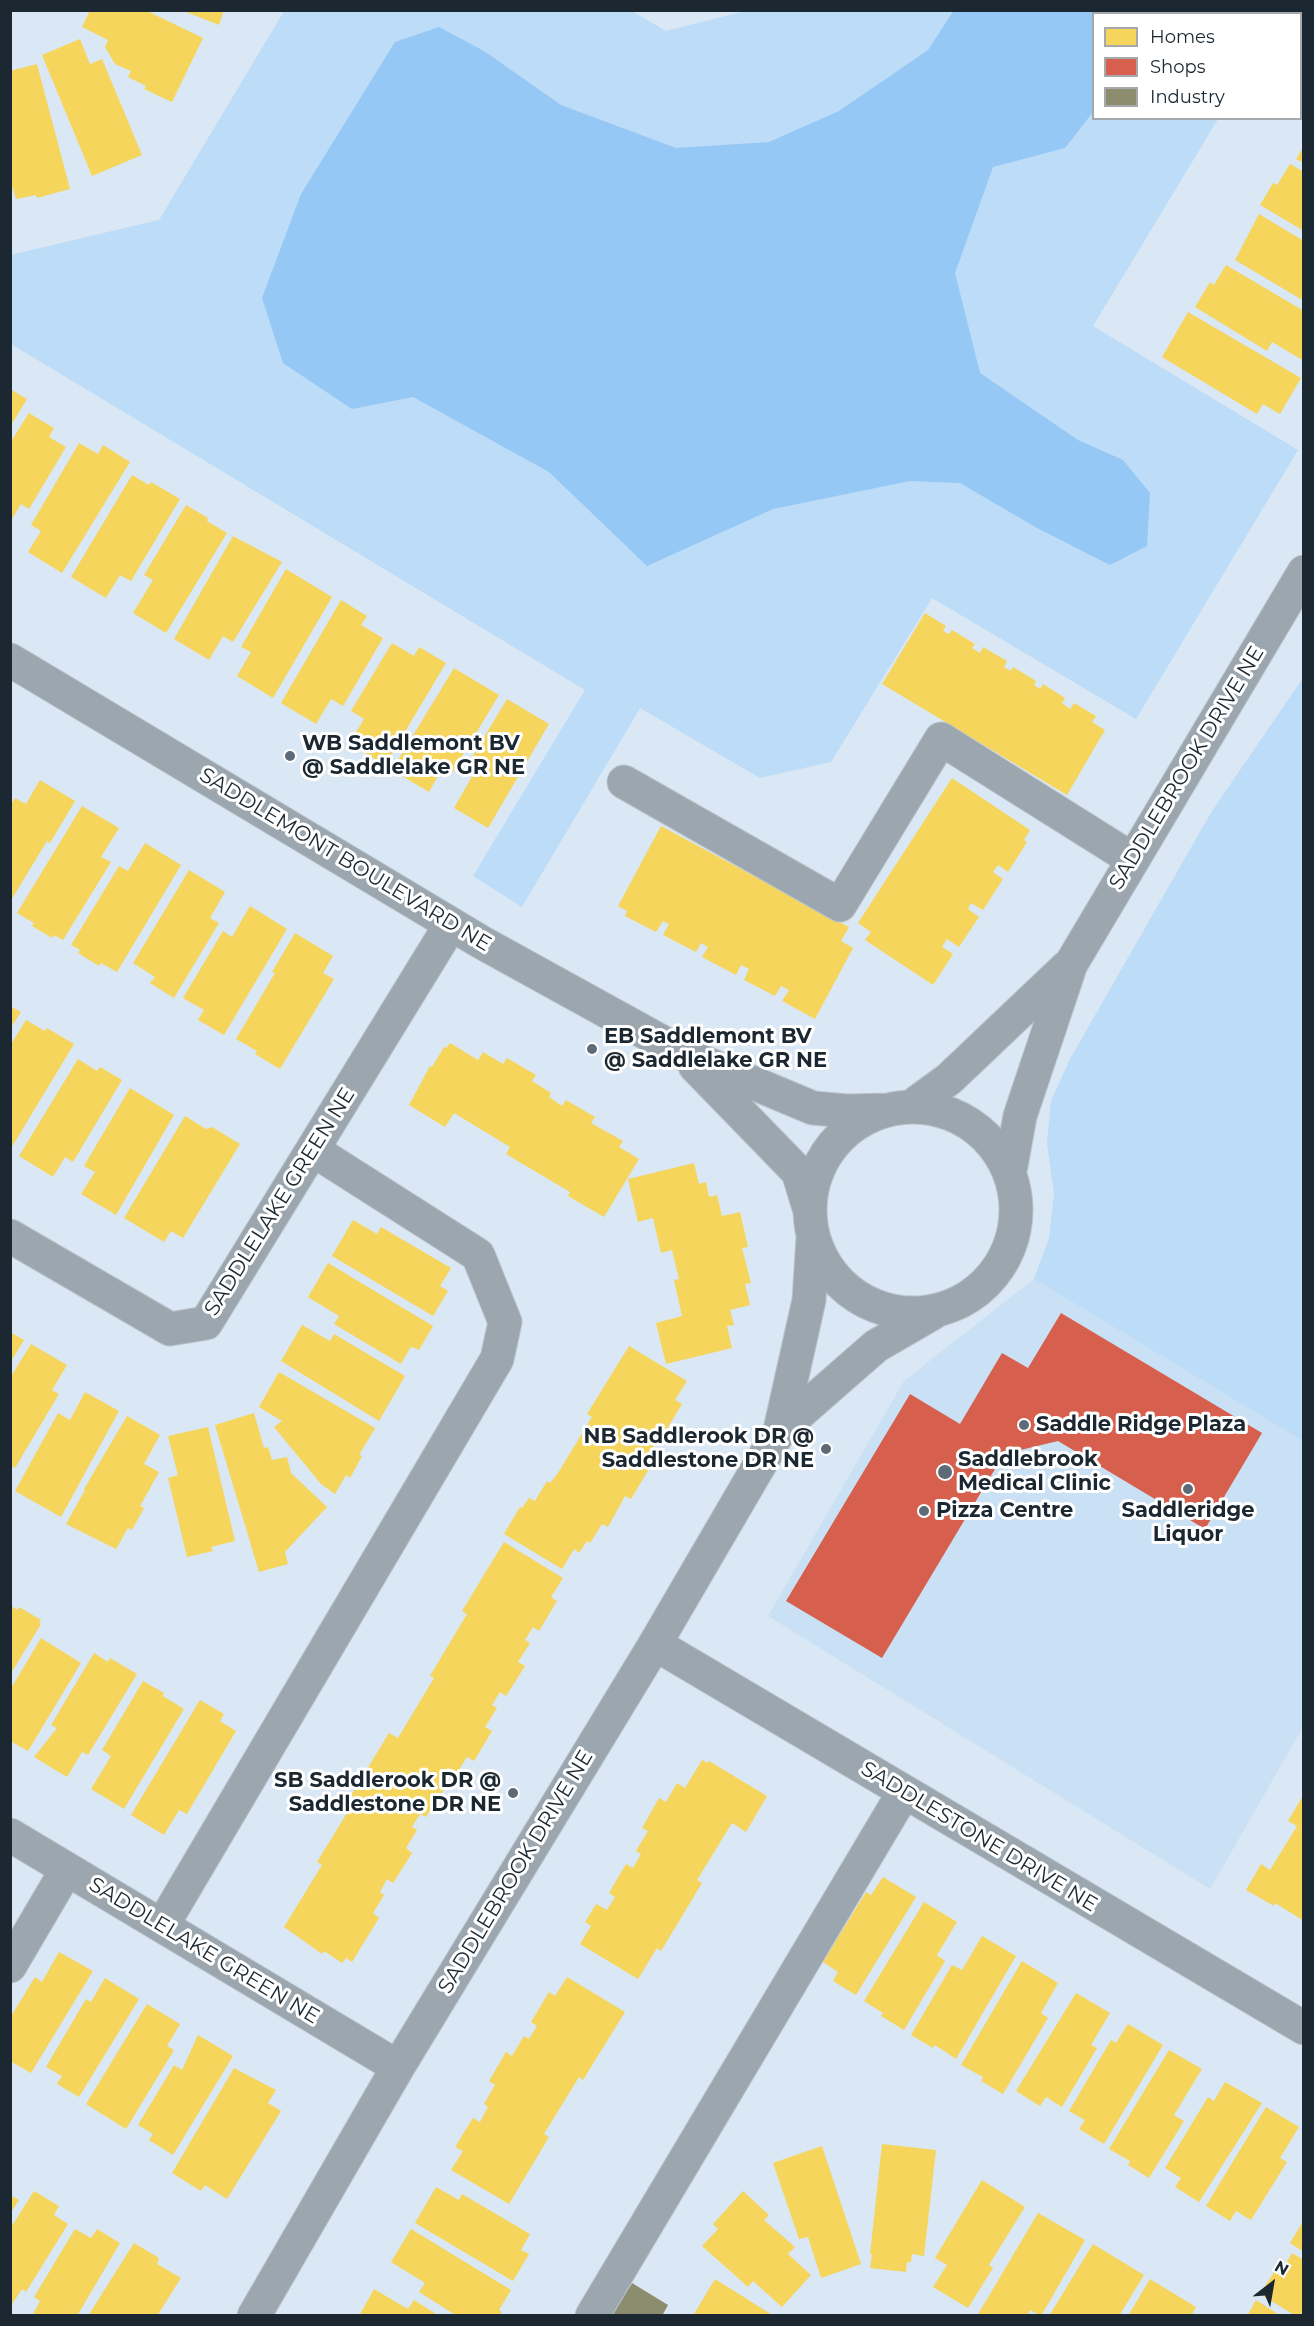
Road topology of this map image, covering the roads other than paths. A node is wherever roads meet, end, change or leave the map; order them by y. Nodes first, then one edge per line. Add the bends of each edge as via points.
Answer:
1 (1304, 572) edge
2 (10, 660) edge
3 (624, 782) dead end
4 (1132, 859) junction
5 (451, 924) junction
6 (1071, 964) junction
7 (684, 1054) junction
8 (899, 1108) junction
9 (313, 1150) junction
10 (1010, 1171) junction
11 (811, 1223) junction
12 (10, 1236) edge
13 (934, 1312) junction
14 (780, 1430) junction
15 (655, 1644) junction
16 (904, 1792) junction
17 (10, 1835) edge
18 (67, 1869) junction
19 (162, 1926) junction
20 (10, 1966) edge
21 (1304, 2028) edge
22 (398, 2067) junction
23 (254, 2316) edge
24 (591, 2316) edge

1 - 4 street, SADDLEBROOK DRIVE NE
2 - 5 street, SADDLEMONT BOULEVARD NE
3 - 4 street via 840,905 941,739
4 - 6 street, SADDLEBROOK DRIVE NE
5 - 7 street, SADDLEMONT BOULEVARD NE
5 - 9 street, SADDLELAKE GREEN NE
6 - 8 street, SADDLEBROOK DRIVE NE via 949,1079
6 - 10 street, SADDLEBROOK DRIVE NE via 1020,1116
7 - 8 street, SADDLEMONT BOULEVARD NE via 813,1108
7 - 11 street, SADDLEMONT BOULEVARD NE via 798,1172
8 - 10 street via 943,1111 971,1124 994,1144
8 - 11 street via 856,1124 826,1153 814,1180
9 - 12 street, SADDLELAKE GREEN NE via 206,1323 170,1329
9 - 19 street via 478,1255 505,1322 497,1359
10 - 13 street via 1017,1216 1005,1259 975,1293
11 - 13 street via 830,1272 859,1299 895,1312
11 - 14 street, SADDLEBROOK DRIVE NE via 809,1300
13 - 14 street, SADDLEBROOK DRIVE NE via 876,1346
14 - 15 street, SADDLEBROOK DRIVE NE
15 - 16 street, SADDLESTONE DRIVE NE
15 - 22 street, SADDLEBROOK DRIVE NE
16 - 21 street, SADDLESTONE DRIVE NE
16 - 24 street
17 - 18 street, SADDLELAKE GREEN NE
18 - 19 street, SADDLELAKE GREEN NE
18 - 20 street
19 - 22 street, SADDLELAKE GREEN NE
22 - 23 street, SADDLEBROOK DRIVE NE

